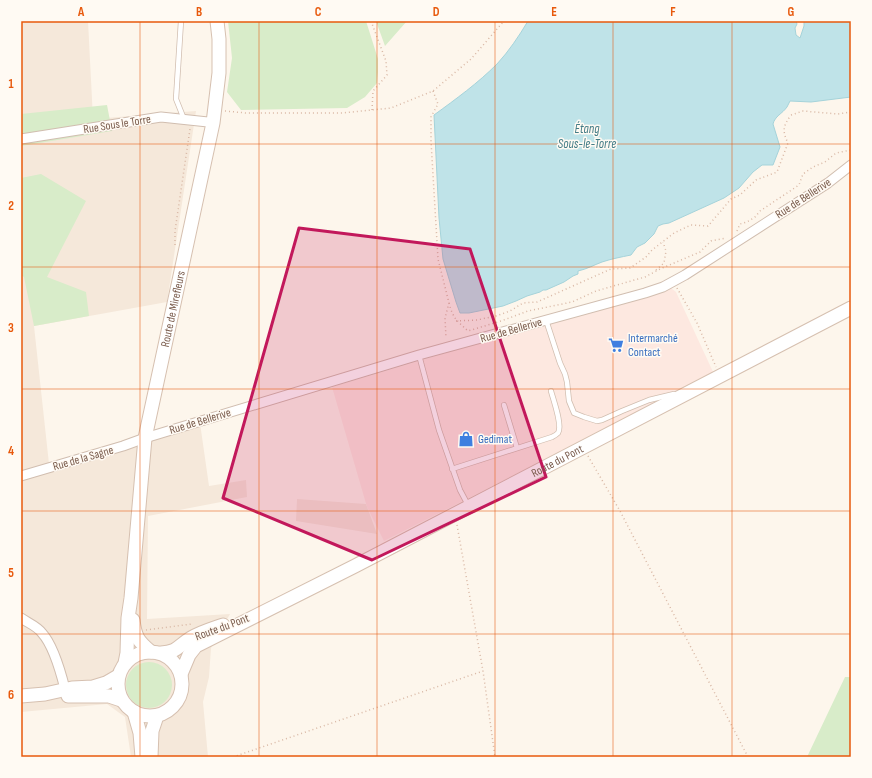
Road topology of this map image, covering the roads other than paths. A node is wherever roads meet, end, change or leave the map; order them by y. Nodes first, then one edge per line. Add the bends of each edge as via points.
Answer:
1 (181, 21) edge
2 (217, 21) edge
3 (184, 119) junction
4 (213, 123) junction
5 (21, 139) edge
6 (851, 165) edge
7 (851, 308) edge
8 (546, 320) junction
9 (419, 355) junction
10 (551, 390) dead end
11 (691, 390) junction
12 (504, 405) dead end
13 (145, 438) junction
14 (517, 448) junction
15 (452, 469) junction
16 (21, 476) edge
17 (468, 507) junction
18 (131, 598) junction
19 (263, 612) junction
20 (21, 618) edge
21 (156, 652) junction
22 (125, 663) junction
23 (181, 674) junction
24 (118, 676) junction
25 (65, 689) junction
26 (45, 694) junction
27 (21, 696) edge
28 (121, 700) junction
29 (134, 712) junction
30 (157, 716) junction
31 (142, 757) edge
32 (151, 757) edge

1 - 3 lane via 176,99
2 - 4 main road, Route de Mirefleurs via 220,55
3 - 4 street, Rue Sous le Torre
3 - 5 street, Rue Sous le Torre via 161,117
4 - 13 main road, Route de Mirefleurs
6 - 8 street, Rue de Bellerive via 828,183 673,282
7 - 11 main road, Route du Pont
8 - 9 street, Rue de Bellerive
8 - 11 lane via 565,374 569,401 574,412 584,417 602,420 649,400
9 - 13 street, Rue de Bellerive
9 - 15 lane
10 - 14 lane via 559,431 552,437
11 - 17 main road, Route du Pont
12 - 14 lane
13 - 16 street, Rue de la Sagne
13 - 18 main road, Route de Mirefleurs
14 - 15 lane
15 - 17 lane
17 - 19 main road, Route du Pont
18 - 21 main road, Route de Mirefleurs via 135,633 139,642
18 - 22 main road, Route de Mirefleurs
19 - 21 main road, Route du Pont via 205,631 170,653
19 - 23 main road, Route du Pont via 196,646
20 - 25 street via 43,633 61,672
21 - 22 main road via 141,653
21 - 23 main road via 170,658
22 - 24 main road
23 - 30 main road via 182,685 178,700 167,712
24 - 25 main road via 93,687
24 - 28 main road
25 - 26 main road
26 - 27 main road
26 - 28 main road via 109,696
28 - 29 main road
29 - 30 main road via 145,716
29 - 31 main road via 140,733
30 - 32 main road via 152,732

